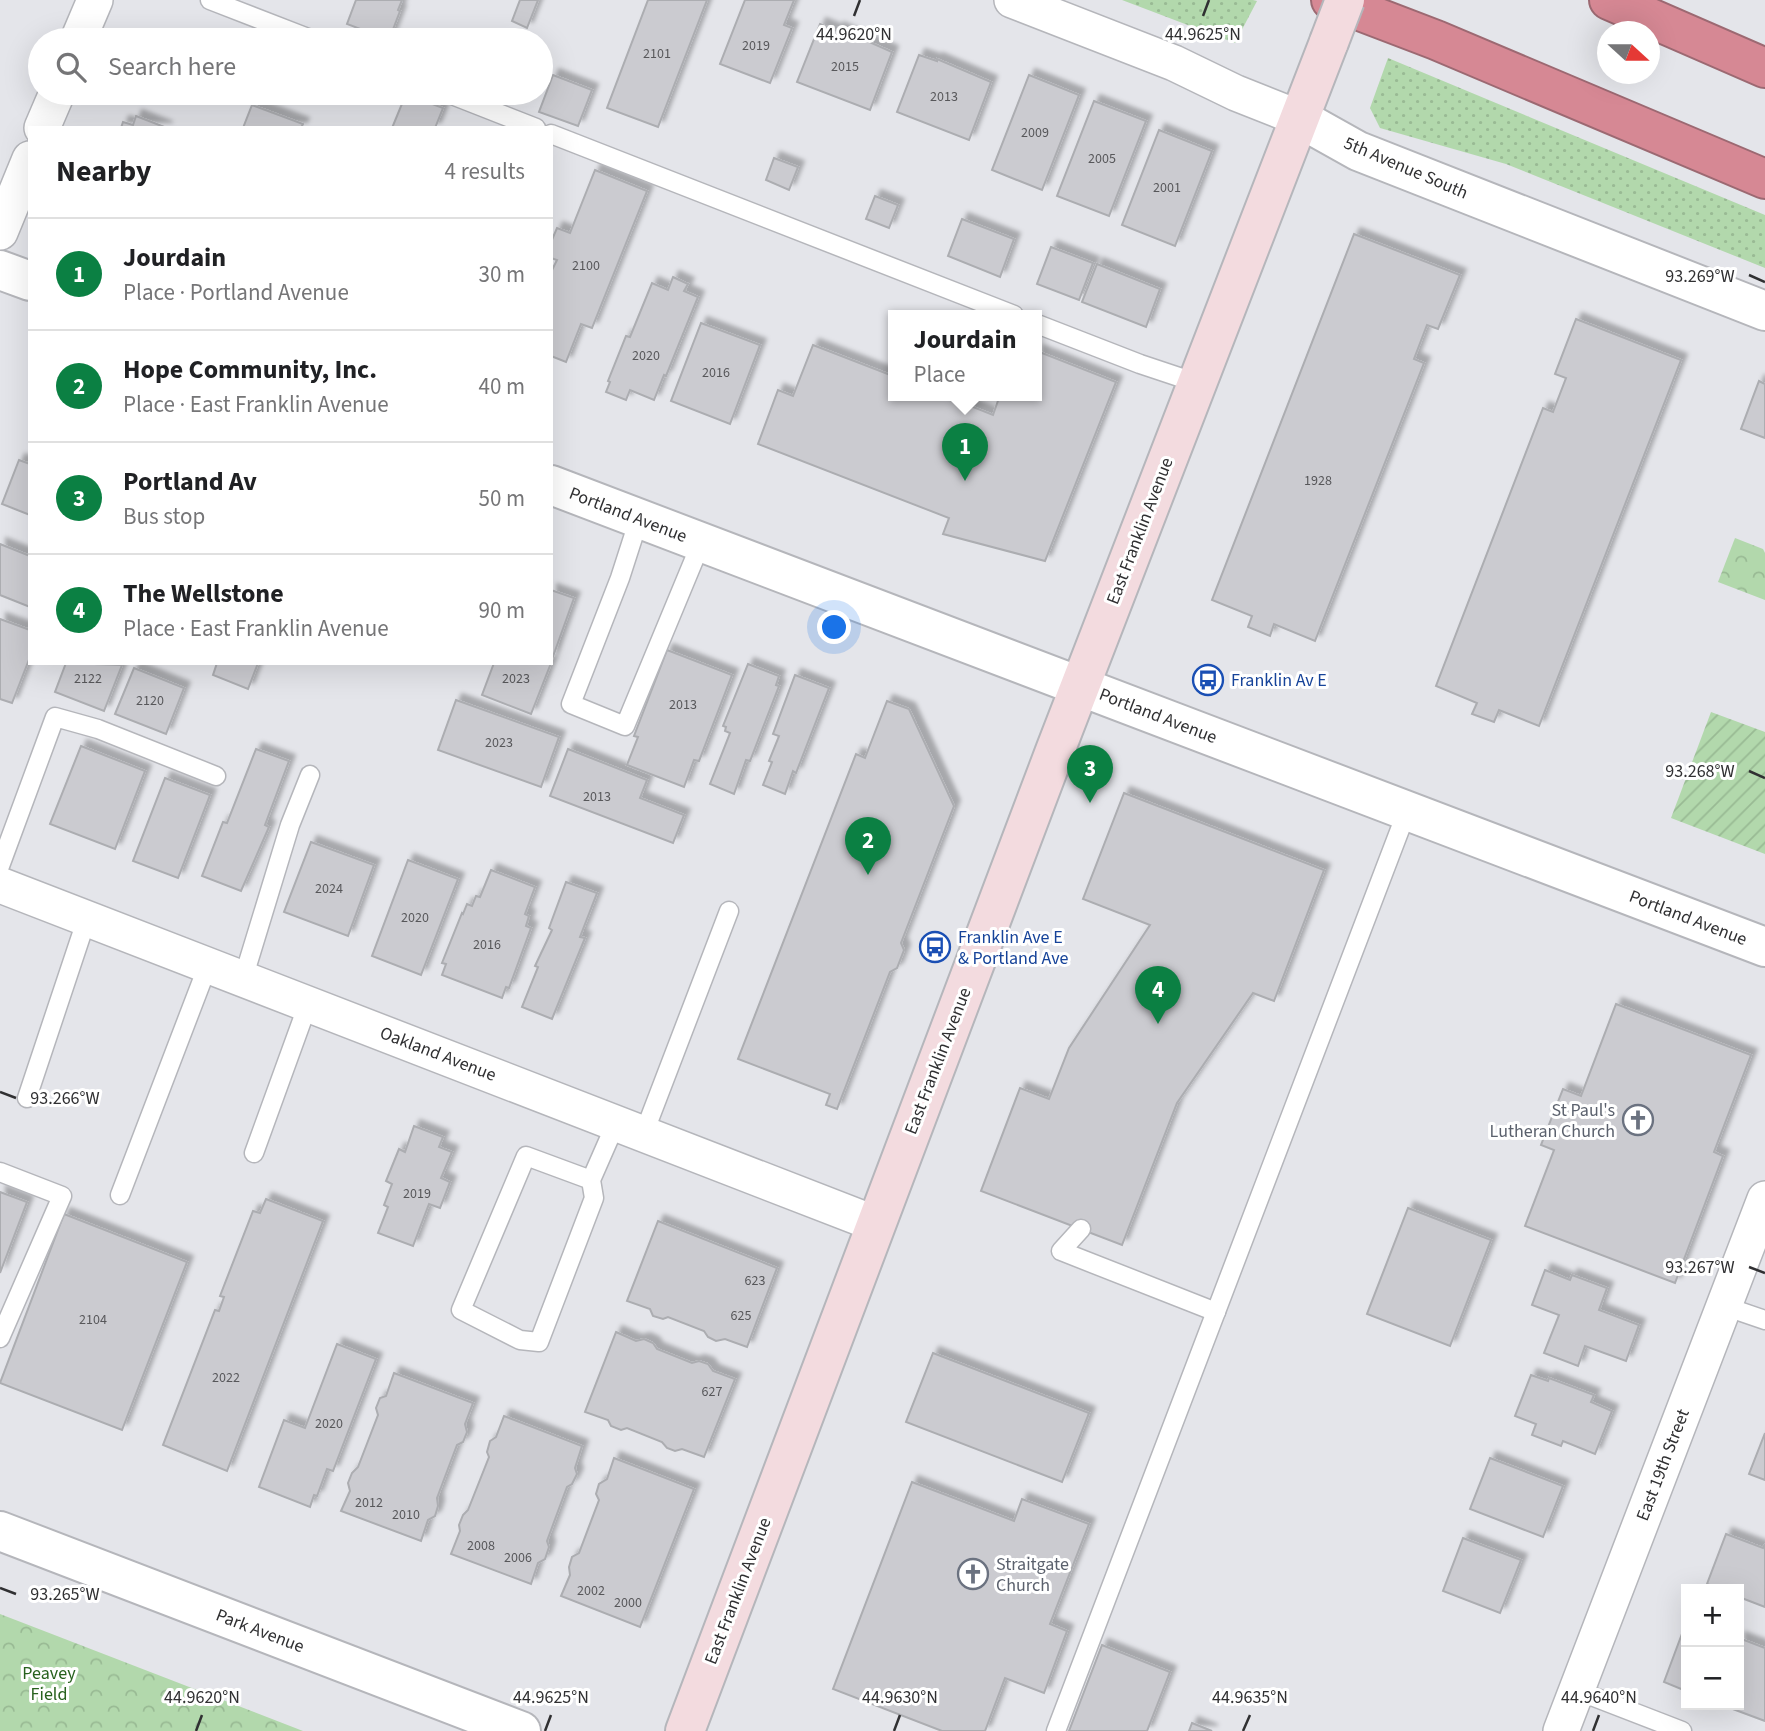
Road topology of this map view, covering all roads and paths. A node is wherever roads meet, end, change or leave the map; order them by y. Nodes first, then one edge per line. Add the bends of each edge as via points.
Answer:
1 (94, 0) edge
2 (210, 0) edge
3 (1012, 0) edge
4 (1331, 0) edge
5 (1345, 0) edge
6 (1609, 0) edge
7 (83, 28) edge
8 (282, 28) edge
9 (1765, 68) edge
10 (52, 105) edge
11 (478, 105) edge
12 (1299, 118) junction
13 (43, 126) edge
14 (531, 126) edge
15 (553, 135) edge
16 (28, 164) edge
17 (1765, 179) edge
18 (0, 233) edge
19 (0, 270) edge
20 (28, 280) edge
21 (1001, 310) edge
22 (1765, 311) edge
23 (1042, 326) edge
24 (1197, 383) junction
25 (553, 486) edge
26 (639, 519) junction
27 (701, 543) junction
28 (1080, 686) junction
29 (310, 775) dead end
30 (216, 776) dead end
31 (1407, 811) junction
32 (0, 866) edge
33 (0, 885) edge
34 (729, 911) dead end
35 (87, 918) junction
36 (1765, 947) edge
37 (208, 965) junction
38 (243, 979) junction
39 (308, 1004) junction
40 (27, 1098) dead end
41 (630, 1128) junction
42 (254, 1153) dead end
43 (0, 1172) edge
44 (592, 1180) junction
45 (120, 1195) dead end
46 (1765, 1199) edge
47 (876, 1224) junction
48 (1081, 1229) dead end
49 (1724, 1306) junction
50 (1216, 1312) junction
51 (1765, 1320) edge
52 (0, 1338) edge
53 (0, 1531) edge
54 (1576, 1690) junction
55 (521, 1731) edge
56 (685, 1731) edge
57 (1056, 1731) edge
58 (1561, 1731) edge
59 (1682, 1731) edge

1 - 7 street
2 - 8 lane
3 - 12 street, 5th Avenue South
4 - 17 highway
5 - 12 main road, East Franklin Avenue, bridge
6 - 9 highway
10 - 13 street
11 - 14 lane
12 - 22 street, 5th Avenue South via 1358,151
12 - 24 main road, East Franklin Avenue
15 - 21 lane
16 - 18 street
19 - 20 street
23 - 24 lane
24 - 28 main road, East Franklin Avenue
25 - 26 street, Portland Avenue
26 - 27 street, Portland Avenue
26 - 27 lane via 571,704 625,726
27 - 28 street, Portland Avenue
28 - 31 street, Portland Avenue
28 - 47 main road, East Franklin Avenue
29 - 38 lane
30 - 32 lane via 98,729 55,717
31 - 36 street, Portland Avenue
31 - 50 lane
33 - 35 street, Oakland Avenue
34 - 41 lane
35 - 37 street, Oakland Avenue
35 - 40 lane
37 - 38 street, Oakland Avenue
37 - 45 lane
38 - 39 street, Oakland Avenue
39 - 41 street, Oakland Avenue
39 - 42 lane
41 - 44 lane
41 - 47 street, Oakland Avenue
43 - 52 lane via 62,1196
44 - 44 lane via 594,1198 539,1342 520,1340 461,1310 526,1156
46 - 49 street, East 19th Street
47 - 56 main road, East Franklin Avenue
48 - 50 lane via 1061,1251
49 - 51 lane
49 - 54 street, East 19th Street
50 - 57 lane
53 - 55 street, Park Avenue
54 - 58 street, East 19th Street
54 - 59 lane

